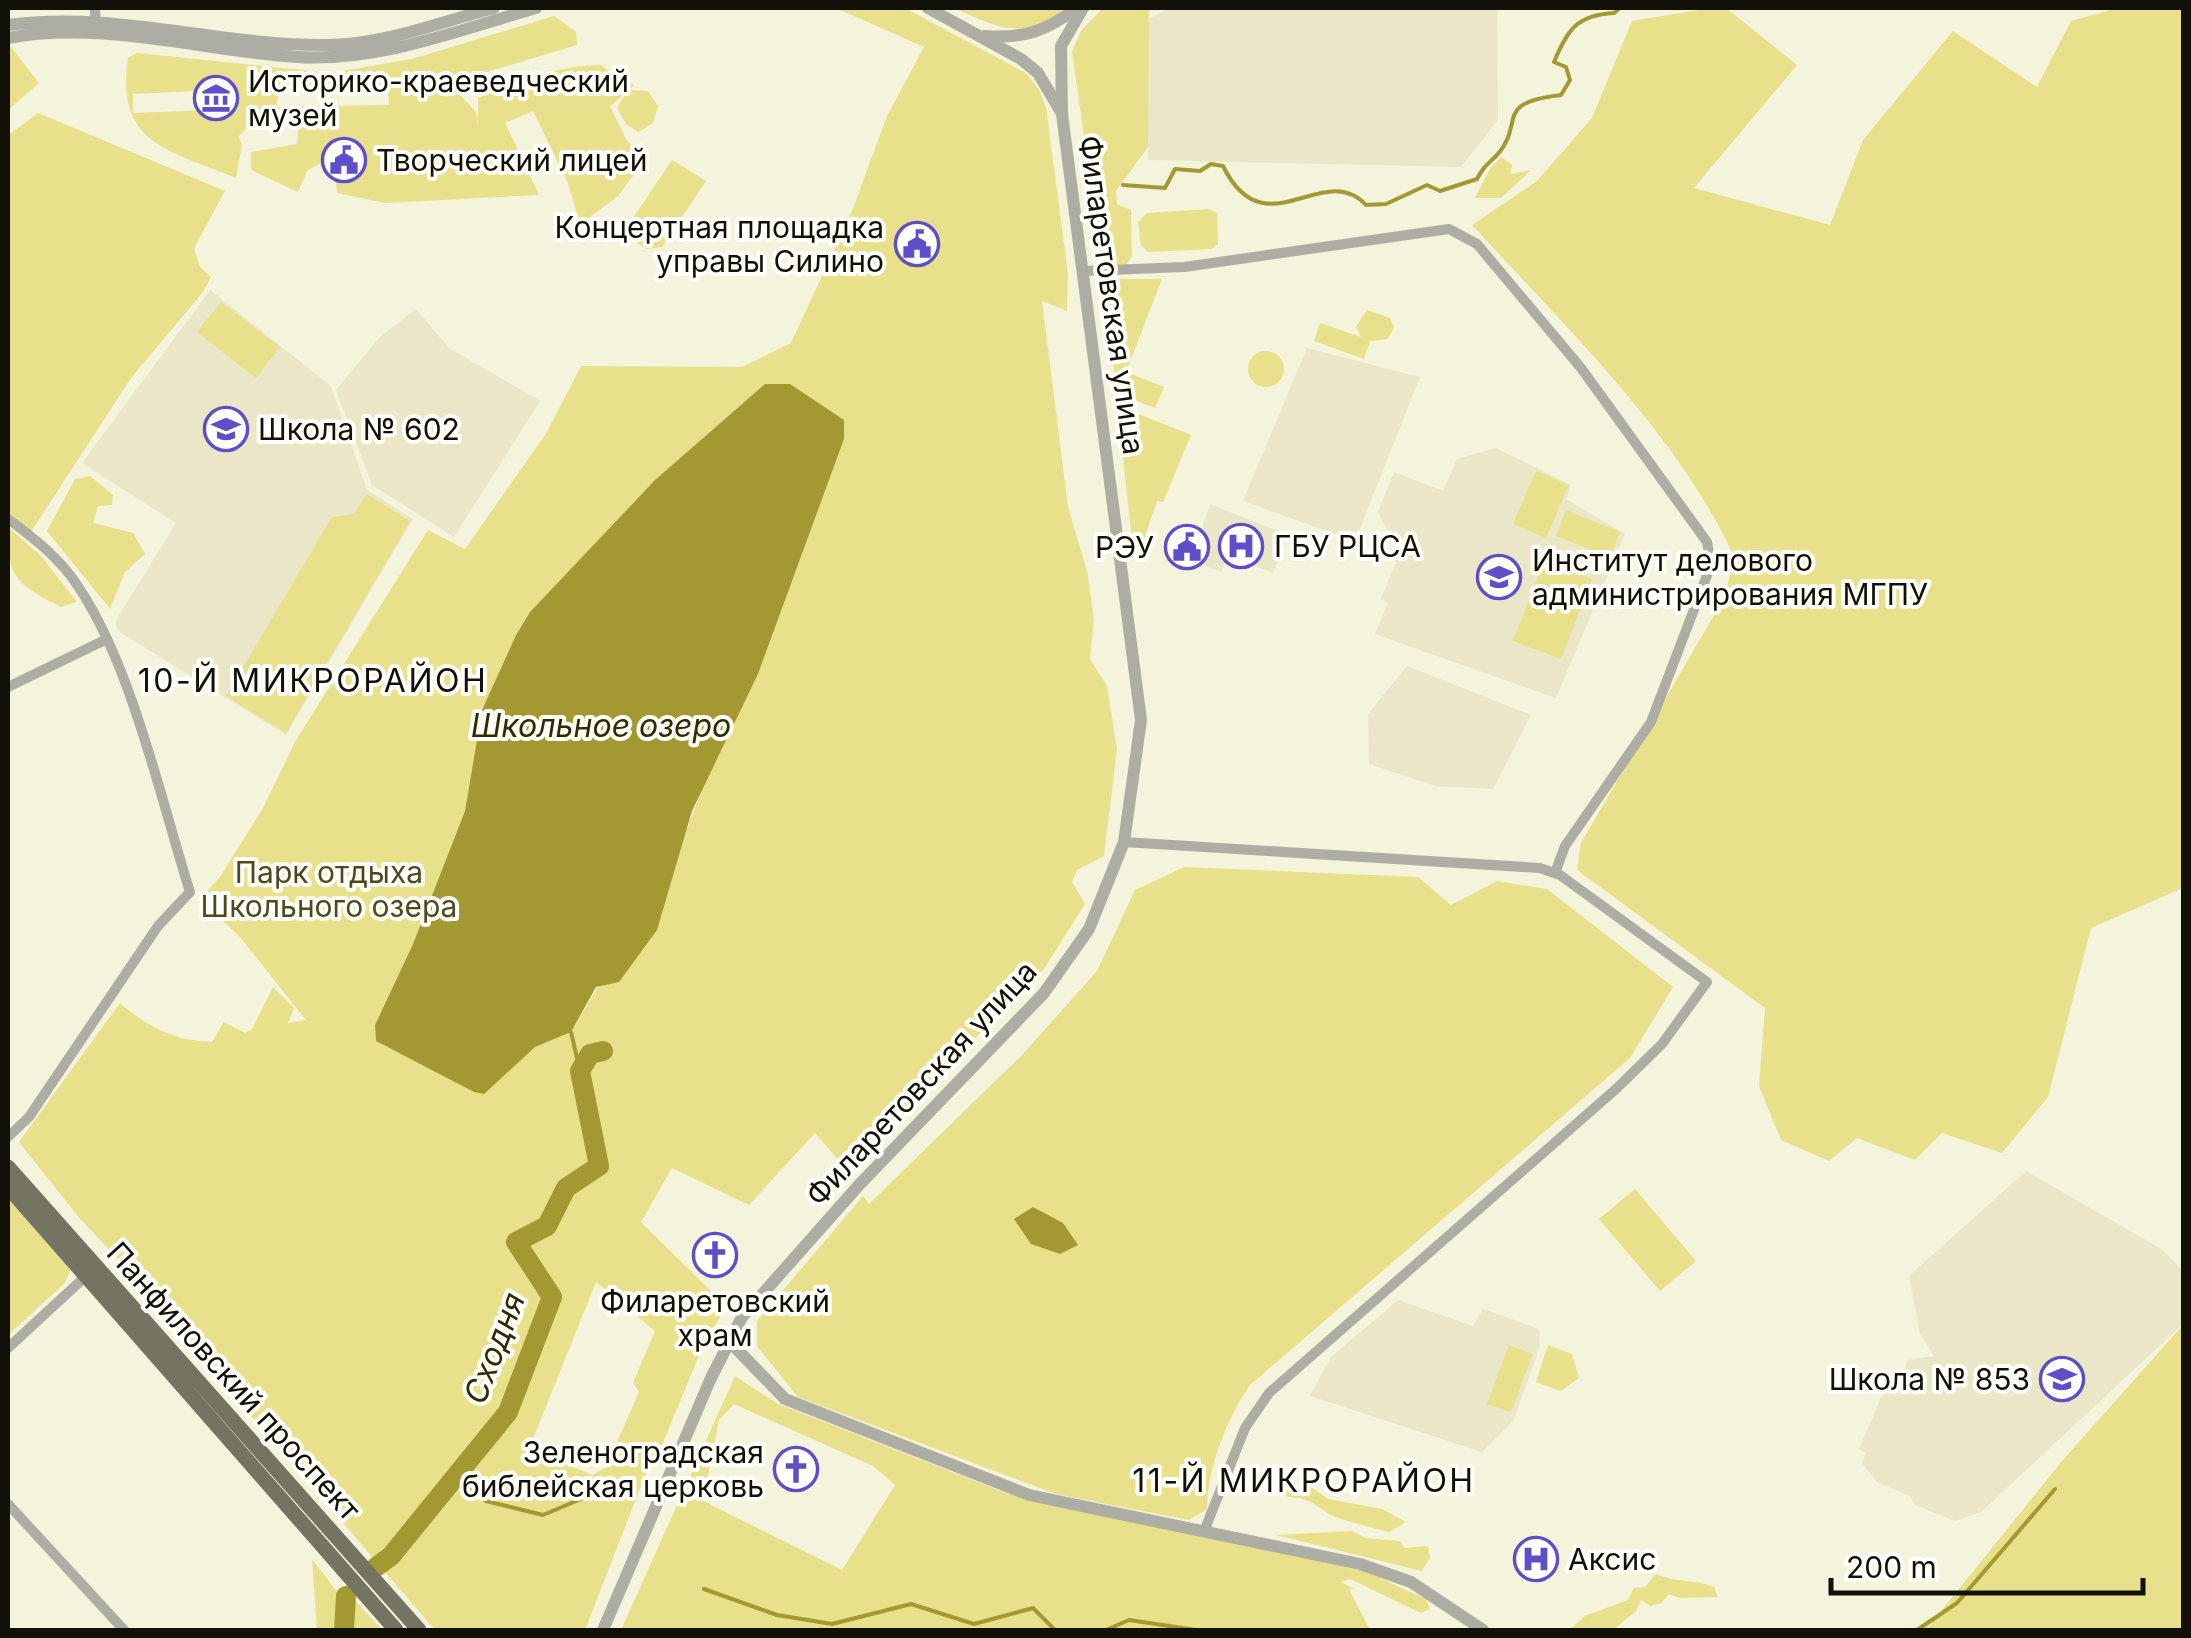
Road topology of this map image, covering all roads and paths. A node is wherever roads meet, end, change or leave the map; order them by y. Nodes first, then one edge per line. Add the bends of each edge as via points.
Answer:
1 (95, 8) edge
2 (494, 8) edge
3 (536, 8) edge
4 (928, 8) edge
5 (1080, 8) edge
6 (8, 26) edge
7 (96, 30) junction
8 (983, 36) junction
9 (8, 38) edge
10 (1062, 114) junction
11 (1084, 272) junction
12 (8, 518) edge
13 (108, 639) junction
14 (8, 686) edge
15 (1124, 842) junction
16 (1554, 873) junction
17 (8, 1138) edge
18 (8, 1166) edge
19 (8, 1187) edge
20 (86, 1276) junction
21 (729, 1340) junction
22 (8, 1348) edge
23 (8, 1504) edge
24 (1204, 1530) junction
25 (124, 1630) edge
26 (396, 1630) edge
27 (420, 1630) edge
28 (603, 1630) edge
29 (1483, 1630) edge

1 - 7 street
2 - 7 street via 390,38 330,45
3 - 7 street via 391,50 332,57
4 - 8 street, Филаретовская улица
5 - 8 street via 1040,33
5 - 10 street, Филаретовская улица via 1061,46
6 - 7 street
7 - 9 street
8 - 10 street, Филаретовская улица via 1038,73
10 - 11 street, Филаретовская улица
11 - 15 street, Филаретовская улица via 1141,720
11 - 16 street via 1184,267 1449,229 1477,244 1581,368 1707,542 1711,565 1651,722 1565,846
12 - 13 street via 70,576
13 - 14 street
13 - 17 street via 190,892 158,926 29,1117
15 - 16 street
15 - 21 street, Филаретовская улица via 1088,929 1044,993 759,1294
16 - 24 street via 1707,982 1662,1044 1616,1089 1268,1393 1245,1428
18 - 27 main road, Панфиловский проспект
19 - 20 main road, Панфиловский проспект
20 - 22 street
20 - 26 main road, Панфиловский проспект
21 - 24 street via 785,1399 906,1448 1029,1495
21 - 28 street, Филаретовская улица
23 - 25 street
24 - 29 street via 1393,1574

